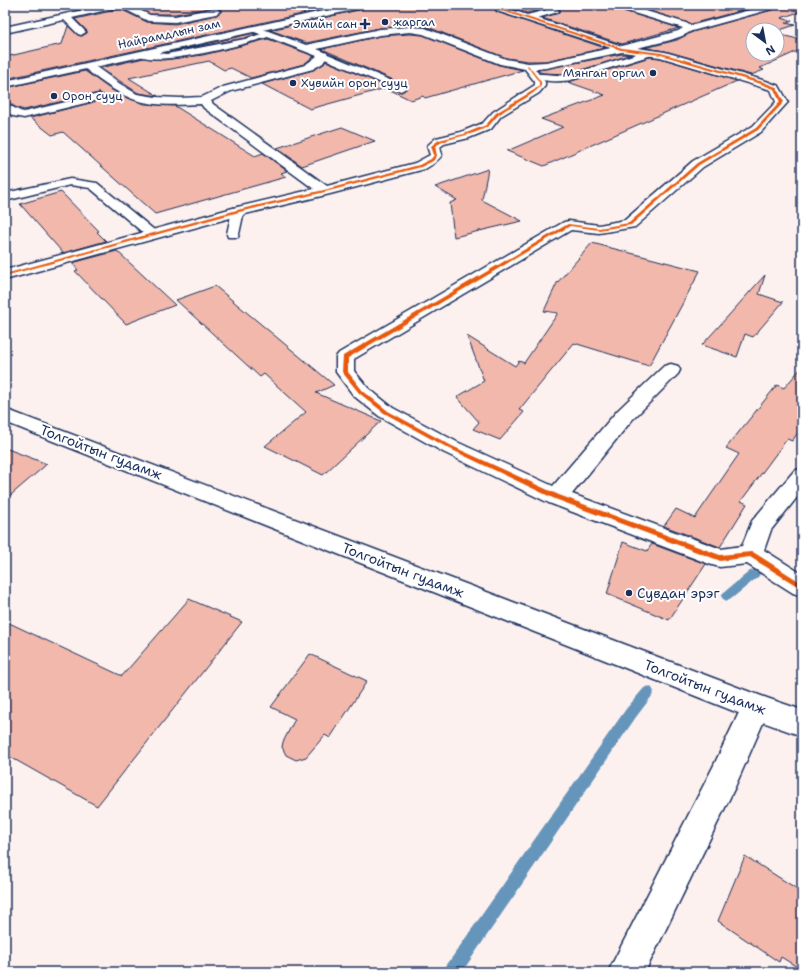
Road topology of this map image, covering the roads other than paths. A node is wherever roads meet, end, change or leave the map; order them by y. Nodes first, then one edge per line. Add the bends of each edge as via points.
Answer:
1 (118, 5) edge
2 (122, 5) edge
3 (362, 5) edge
4 (543, 5) edge
5 (617, 5) edge
6 (776, 5) edge
7 (500, 9) dead end
8 (216, 11) dead end
9 (63, 13) junction
10 (527, 18) junction
11 (255, 29) junction
12 (5, 30) edge
13 (689, 30) junction
14 (81, 32) dead end
15 (268, 34) junction
16 (306, 48) junction
17 (622, 49) junction
18 (649, 53) junction
19 (142, 54) junction
20 (323, 55) junction
21 (88, 66) junction
22 (532, 71) junction
23 (5, 84) edge
24 (400, 88) dead end
25 (99, 97) dead end
26 (205, 100) junction
27 (5, 106) edge
28 (24, 115) junction
29 (12, 122) dead end
30 (325, 191) junction
31 (5, 197) edge
32 (238, 211) junction
33 (153, 234) junction
34 (233, 234) dead end
35 (5, 275) edge
36 (671, 370) dead end
37 (5, 415) edge
38 (802, 476) edge
39 (557, 497) junction
40 (751, 554) junction
41 (802, 586) edge
42 (756, 707) junction
43 (802, 722) edge
44 (626, 972) edge

1 - 9 street via 74,14
2 - 8 street via 148,18 175,19
3 - 11 street, Найрамдлын зам
4 - 10 street via 555,10
5 - 13 street via 689,27
6 - 13 lane
7 - 10 street
9 - 12 street
9 - 14 street
10 - 17 street
11 - 15 street
11 - 19 street, Найрамдлын зам
13 - 17 street
15 - 16 street
15 - 19 lane via 247,41 167,57
16 - 20 street
16 - 22 street via 391,31 417,30
17 - 18 street
17 - 22 street via 546,65
18 - 22 lane via 561,79
18 - 39 street via 762,83 775,88 782,102 757,129 698,164 630,224 599,229 569,225 345,357 345,372 361,392 386,412 450,447
19 - 21 street, Найрамдлын зам
20 - 24 lane
20 - 26 street via 309,67 227,89 212,94
21 - 23 street, Найрамдлын зам
21 - 26 street via 129,94 140,98
22 - 30 street via 540,82 535,91 498,114 487,126 433,146 436,155 432,160 414,168
25 - 28 lane
26 - 30 street via 208,106
27 - 28 lane via 17,114
28 - 29 lane
30 - 32 street
31 - 33 lane via 70,182 93,185
32 - 33 street
32 - 34 lane
33 - 35 street
36 - 39 street via 616,425
37 - 42 street, Толгойтын гудамж
38 - 40 street via 760,527
39 - 40 street via 720,558
40 - 41 street
42 - 43 street, Толгойтын гудамж
42 - 44 street

